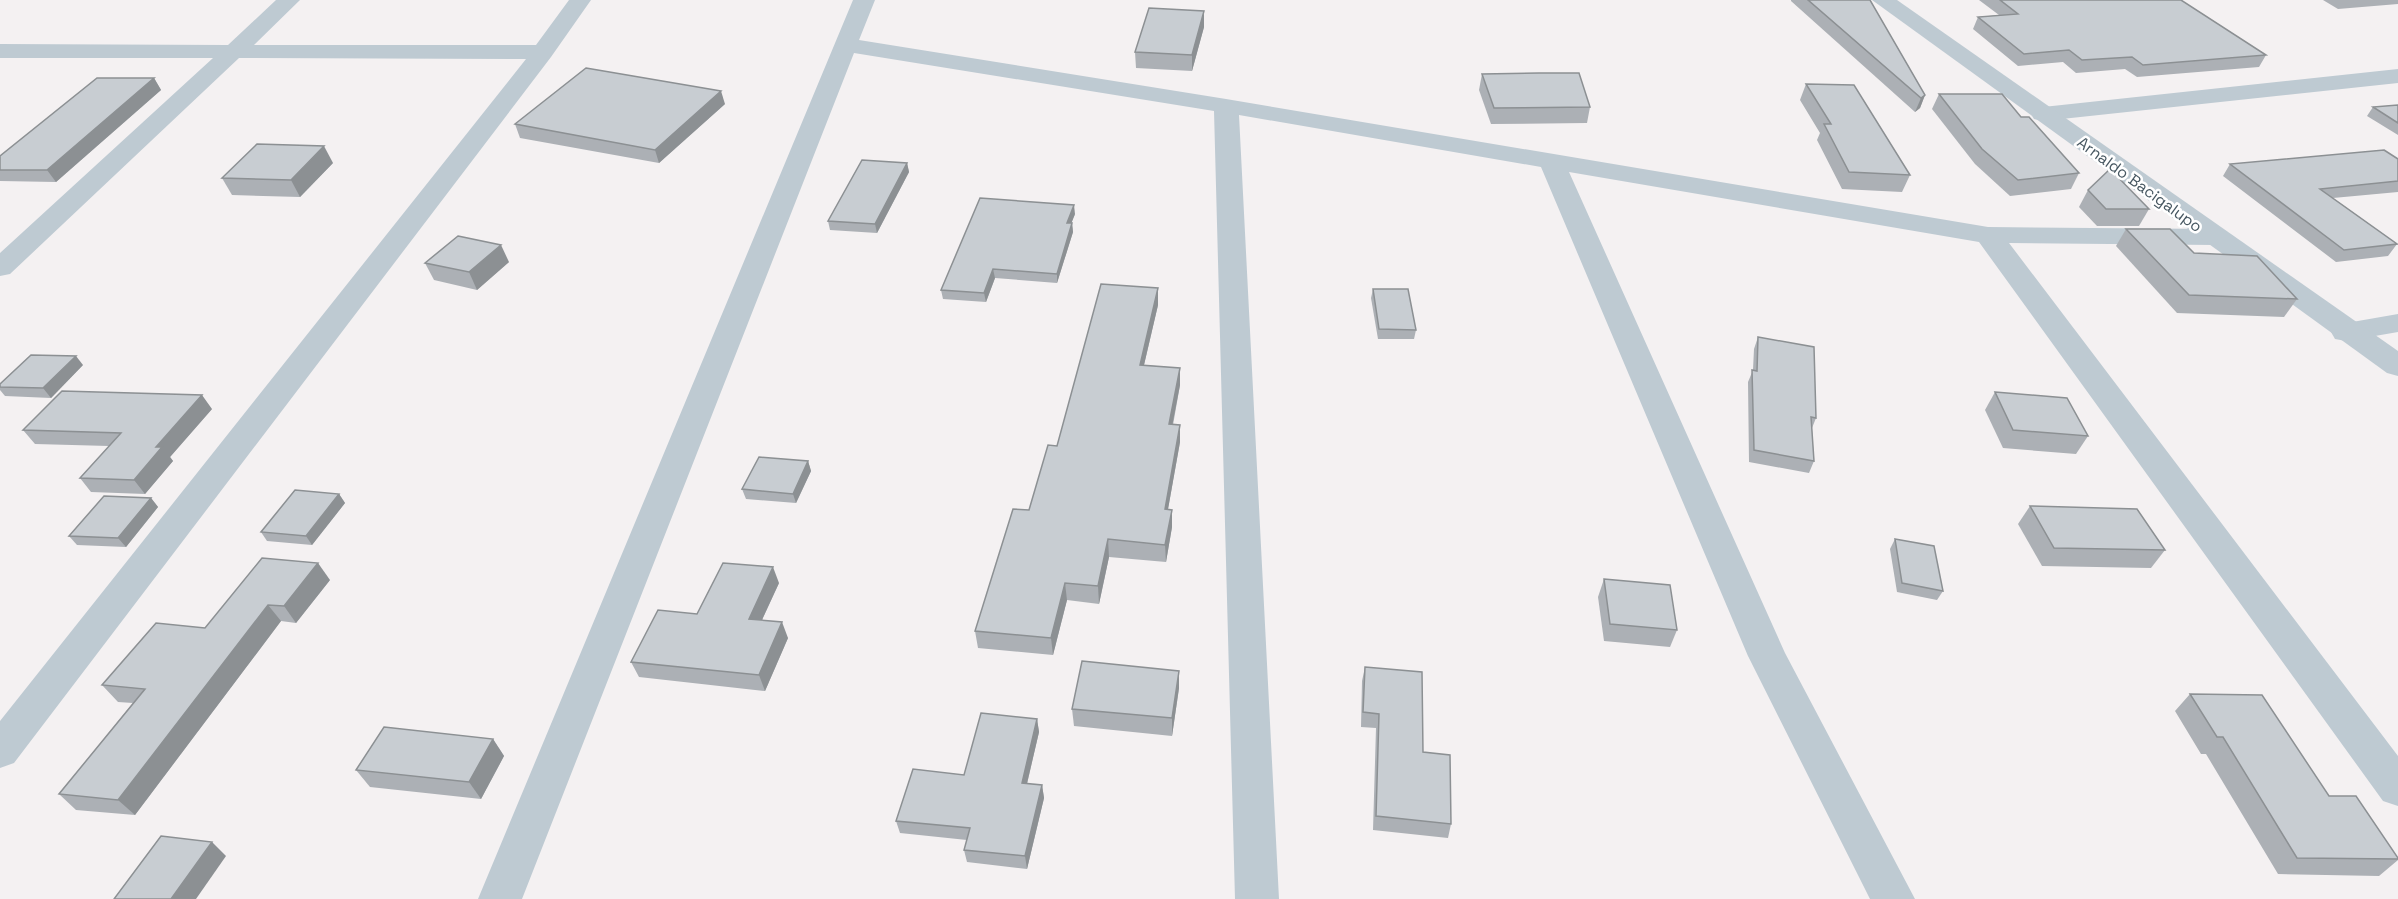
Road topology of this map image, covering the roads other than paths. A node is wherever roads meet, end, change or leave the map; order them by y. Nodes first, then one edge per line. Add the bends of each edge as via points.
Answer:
1 (288, 0) edge
2 (579, 0) edge
3 (864, 0) edge
4 (1883, 0) edge
5 (845, 45) junction
6 (0, 51) edge
7 (232, 52) junction
8 (543, 52) junction
9 (2398, 76) edge
10 (1227, 106) junction
11 (2043, 114) junction
12 (1552, 162) junction
13 (1988, 235) junction
14 (2214, 237) junction
15 (0, 268) edge
16 (2398, 323) edge
17 (2346, 332) junction
18 (2398, 366) edge
19 (0, 751) edge
20 (2398, 788) edge
21 (500, 899) edge
22 (1257, 899) edge
23 (1893, 899) edge

1 - 7 street
2 - 8 street
3 - 5 street
4 - 11 street, Arnaldo Bacigalupo
5 - 10 street
5 - 21 street
6 - 7 street
7 - 8 street
7 - 15 street
8 - 19 street
9 - 11 street
10 - 12 street
10 - 22 street
11 - 14 street, Arnaldo Bacigalupo
12 - 13 street
12 - 23 street via 1767,656
13 - 14 street
13 - 20 street
14 - 17 street, Arnaldo Bacigalupo
16 - 17 street
17 - 18 street, Arnaldo Bacigalupo

